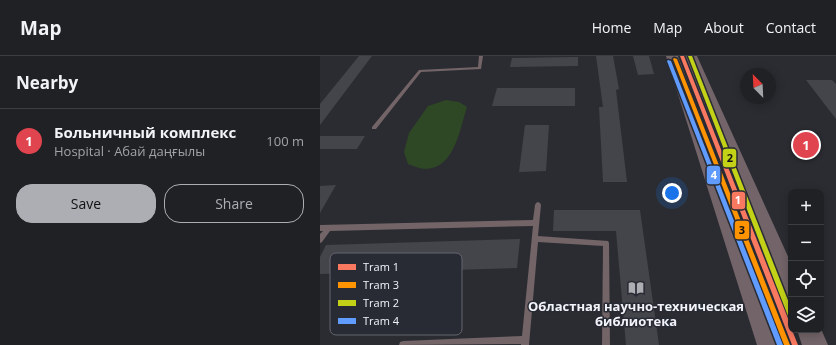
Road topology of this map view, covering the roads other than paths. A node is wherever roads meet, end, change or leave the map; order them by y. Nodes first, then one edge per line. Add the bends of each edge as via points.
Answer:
1 (481, 56) edge
2 (672, 56) edge
3 (697, 61) edge
4 (374, 128) dead end
5 (538, 205) dead end
6 (537, 223) junction
7 (320, 228) edge
8 (328, 228) junction
9 (535, 239) junction
10 (320, 240) edge
11 (788, 282) edge
12 (758, 310) junction
13 (810, 333) edge
14 (525, 343) edge
15 (403, 345) edge
16 (606, 345) edge
17 (757, 345) edge
18 (770, 345) edge
19 (815, 345) edge

1 - 4 lane via 480,68 420,70
2 - 12 main road
3 - 11 main road
5 - 6 lane
6 - 8 lane
6 - 9 lane
7 - 8 lane
8 - 10 lane
9 - 14 lane
9 - 16 lane via 606,243
12 - 17 main road
12 - 18 main road
13 - 19 main road
14 - 15 lane

